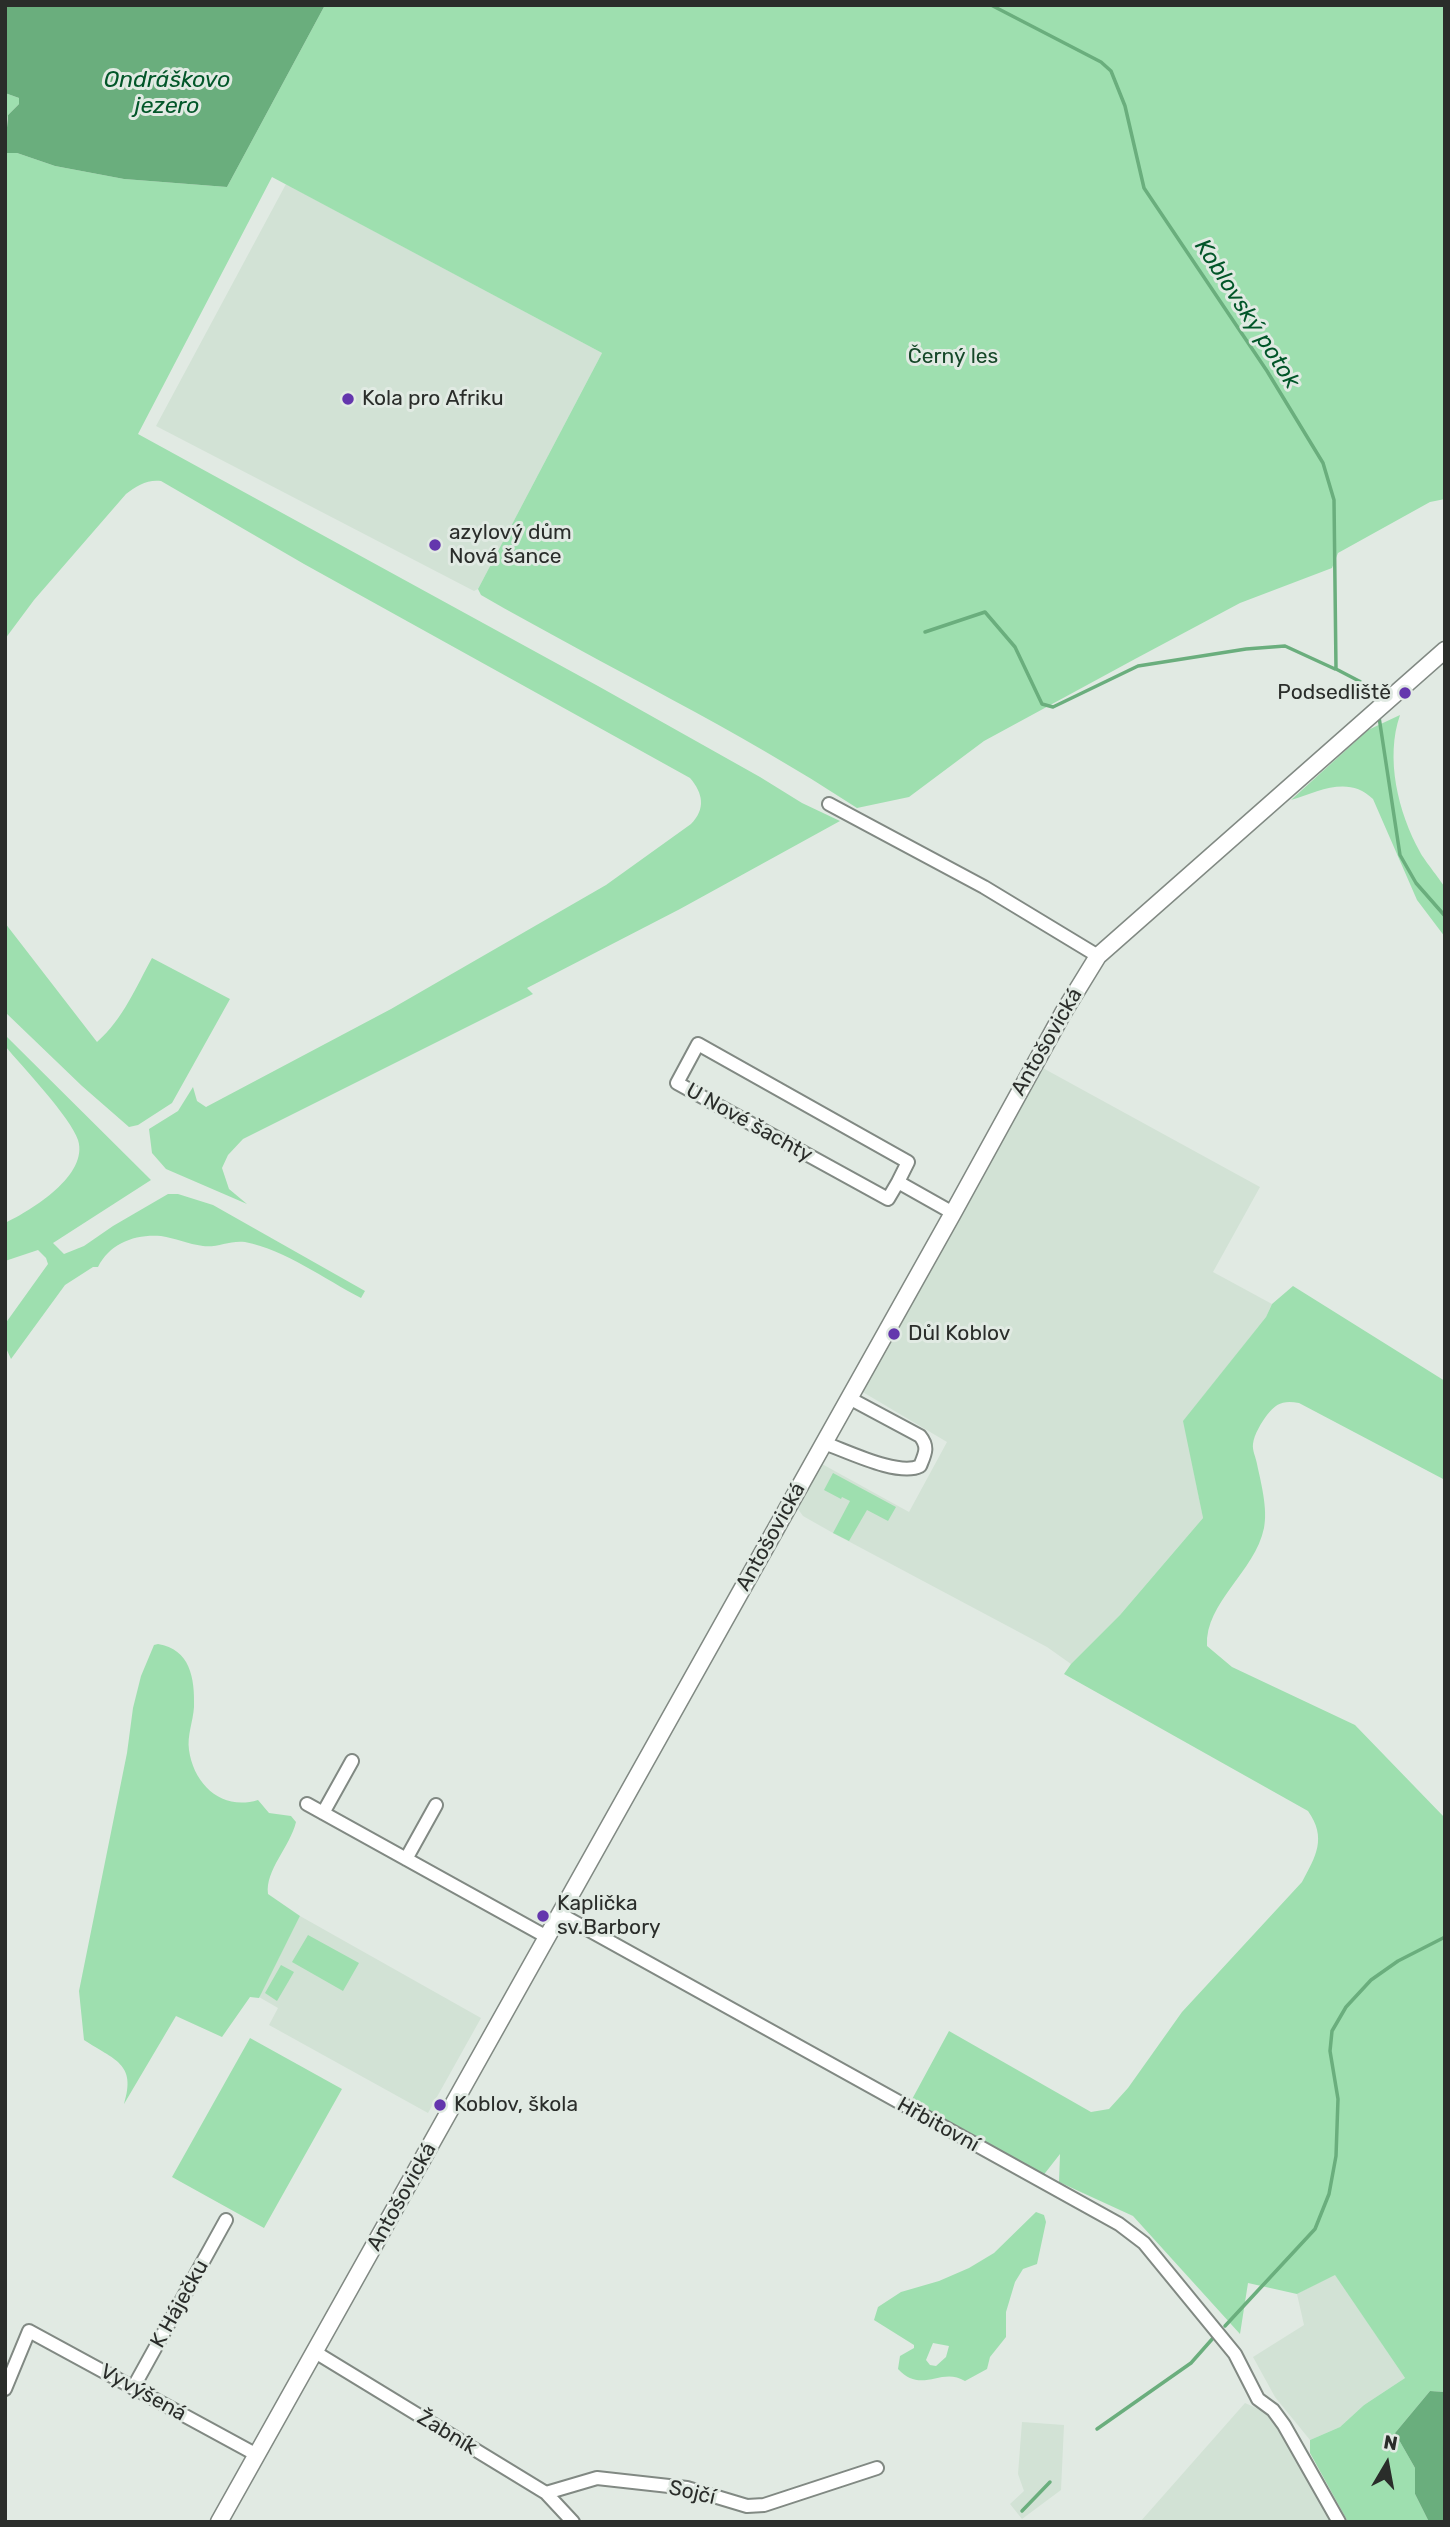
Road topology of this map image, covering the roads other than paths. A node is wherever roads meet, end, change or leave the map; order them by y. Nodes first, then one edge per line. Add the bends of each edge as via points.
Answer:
1 (1445, 650) edge
2 (829, 804) dead end
3 (1098, 956) junction
4 (898, 1182) junction
5 (953, 1213) junction
6 (849, 1398) junction
7 (824, 1443) junction
8 (352, 1761) dead end
9 (307, 1804) dead end
10 (436, 1805) dead end
11 (323, 1813) junction
12 (406, 1859) junction
13 (560, 1914) junction
14 (547, 1937) junction
15 (226, 2220) dead end
16 (315, 2352) junction
17 (133, 2388) junction
18 (5, 2389) edge
19 (257, 2455) junction
20 (877, 2468) dead end
21 (546, 2493) junction
22 (219, 2522) edge
23 (573, 2522) edge
24 (1339, 2522) edge

1 - 3 street, Antošovická
2 - 3 street via 984,887
3 - 5 street, Antošovická
4 - 4 street, U Nové šachty via 908,1162 698,1044 677,1083 888,1199
4 - 5 street
5 - 6 street, Antošovická
6 - 7 street, Antošovická
6 - 7 street via 920,1436 927,1450 920,1466 898,1469
7 - 13 street, Antošovická
8 - 11 street
9 - 11 street
10 - 12 street
11 - 12 street
12 - 14 street
13 - 14 street, Antošovická
13 - 24 street, Hřbitovní via 1119,2224 1144,2243 1235,2354 1258,2399 1284,2425
14 - 16 street, Antošovická
15 - 17 street, K Háječku
16 - 19 street, Antošovická
16 - 21 street, Žabník
17 - 18 street, Vyvýšená via 29,2331
17 - 19 street, Vyvýšená
19 - 22 street, Antošovická
20 - 21 street, Sojčí via 764,2505 747,2506 687,2488 597,2478
21 - 23 street, Žabník

